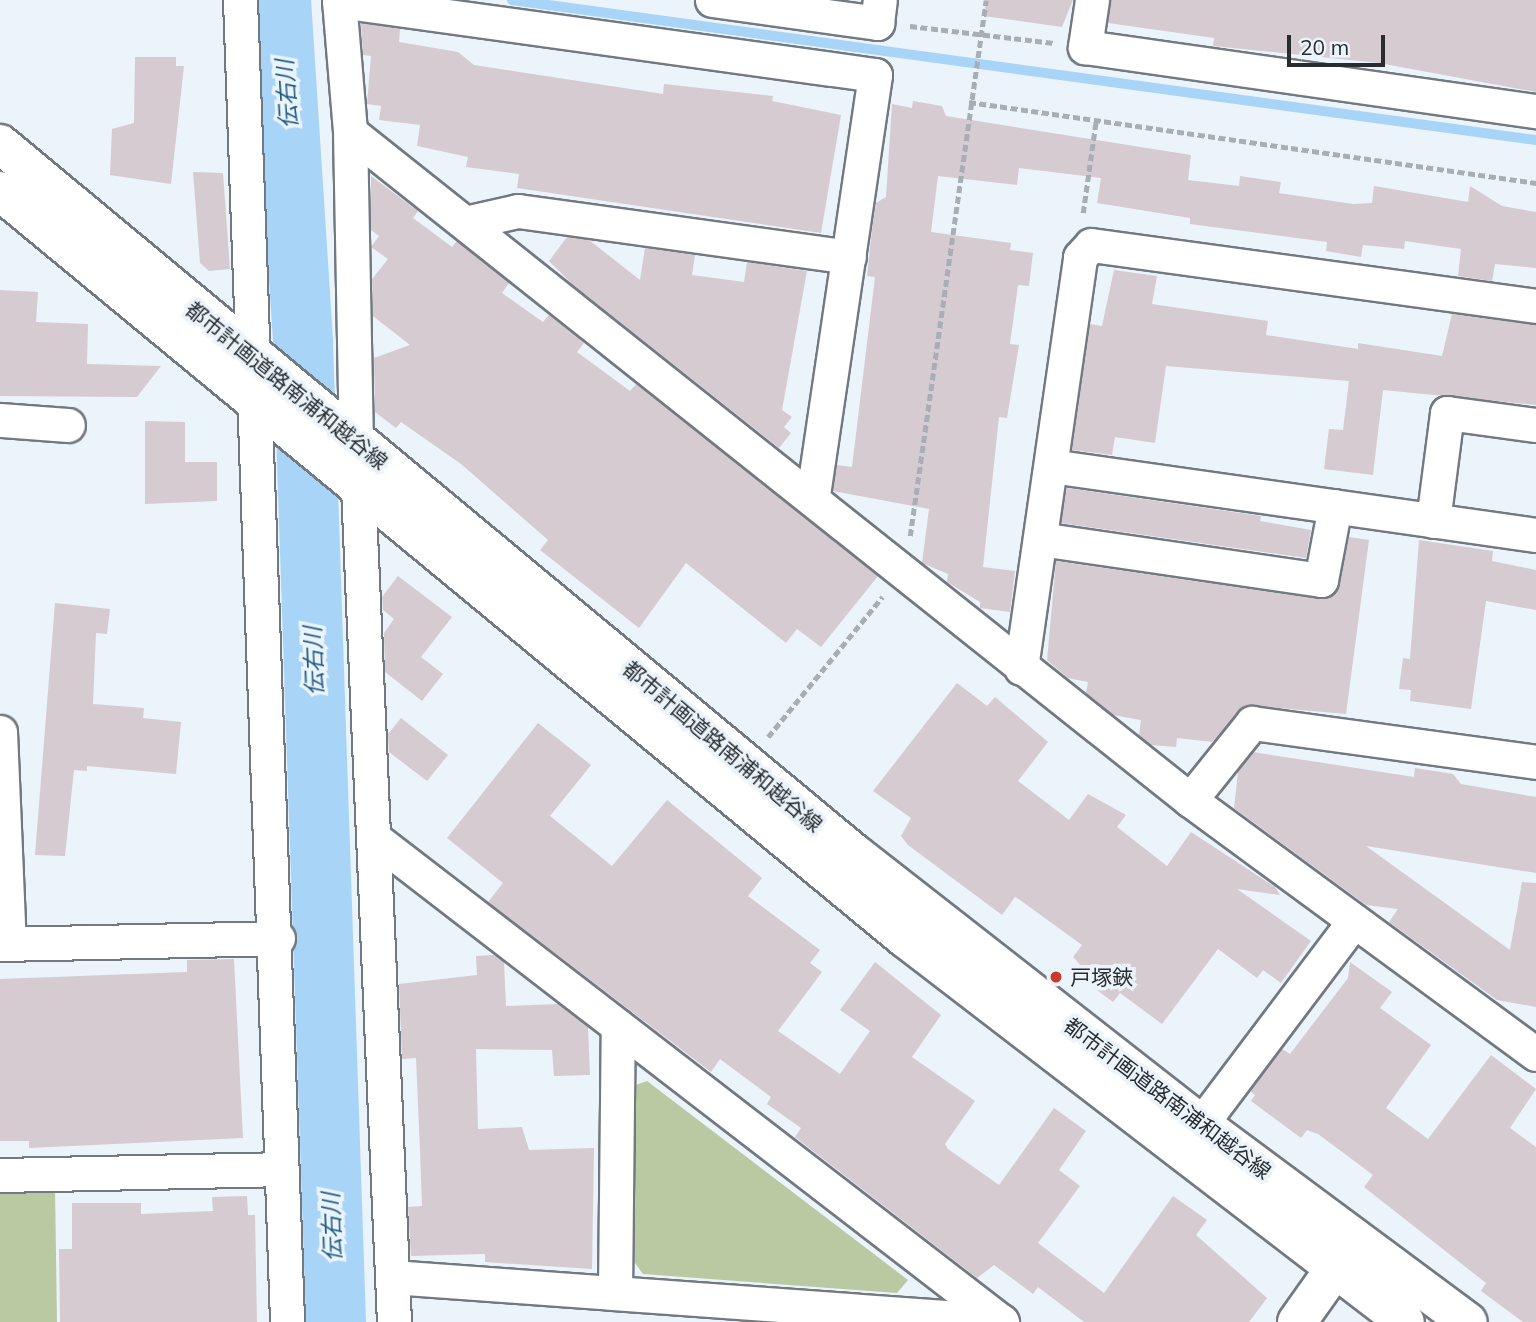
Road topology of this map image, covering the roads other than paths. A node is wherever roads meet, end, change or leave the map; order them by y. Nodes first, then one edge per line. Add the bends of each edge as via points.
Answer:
1 (240, 0) edge
2 (339, 0) edge
3 (712, 0) edge
4 (1092, 0) edge
5 (879, 11) edge
6 (1536, 111) edge
7 (350, 132) junction
8 (2, 150) edge
9 (0, 191) edge
10 (469, 222) junction
11 (849, 257) junction
12 (1536, 306) edge
13 (260, 385) junction
14 (0, 421) edge
15 (68, 425) dead end
16 (1536, 425) edge
17 (346, 457) junction
18 (1051, 466) junction
19 (813, 495) junction
20 (1335, 506) junction
21 (1433, 521) junction
22 (1536, 535) edge
23 (1040, 539) junction
24 (1021, 668) junction
25 (0, 732) edge
26 (1536, 762) edge
27 (1190, 800) junction
28 (374, 838) junction
29 (1354, 921) junction
30 (278, 938) junction
31 (4, 944) edge
32 (618, 1027) junction
33 (1536, 1054) edge
34 (1201, 1125) junction
35 (281, 1169) junction
36 (0, 1175) edge
37 (1345, 1254) junction
38 (392, 1277) junction
39 (615, 1293) junction
40 (1002, 1321) edge
41 (287, 1322) edge
42 (394, 1322) edge
43 (1297, 1322) edge
44 (1405, 1322) edge
45 (1468, 1322) edge

1 - 13 street
2 - 7 street
2 - 11 street via 875,75
3 - 5 street
4 - 6 street via 1085,47
7 - 10 street
7 - 17 street
8 - 13 street, 都市計画道路南浦和越谷線
9 - 13 street, 都市計画道路南浦和越谷線
10 - 11 street via 518,211
10 - 19 street
11 - 19 street
12 - 18 street via 1091,245 1084,252
13 - 17 street, 都市計画道路南浦和越谷線
13 - 17 street, 都市計画道路南浦和越谷線
13 - 30 street
14 - 15 street
16 - 21 street via 1447,413
17 - 28 street
17 - 34 street, 都市計画道路南浦和越谷線
17 - 37 street, 都市計画道路南浦和越谷線 via 905,938
18 - 20 street
18 - 23 street
19 - 24 street
20 - 21 street
20 - 23 street via 1321,580
21 - 22 street
23 - 24 street
24 - 27 street
25 - 31 street
26 - 27 street via 1252,723
27 - 29 street
28 - 32 street
28 - 38 street
29 - 33 street
29 - 34 street
30 - 31 street
30 - 35 street
32 - 39 street
32 - 40 street
34 - 37 street, 都市計画道路南浦和越谷線
35 - 36 street
35 - 41 street
37 - 43 street
37 - 44 street, 都市計画道路南浦和越谷線
37 - 45 street, 都市計画道路南浦和越谷線
38 - 39 street
38 - 42 street
39 - 40 street

